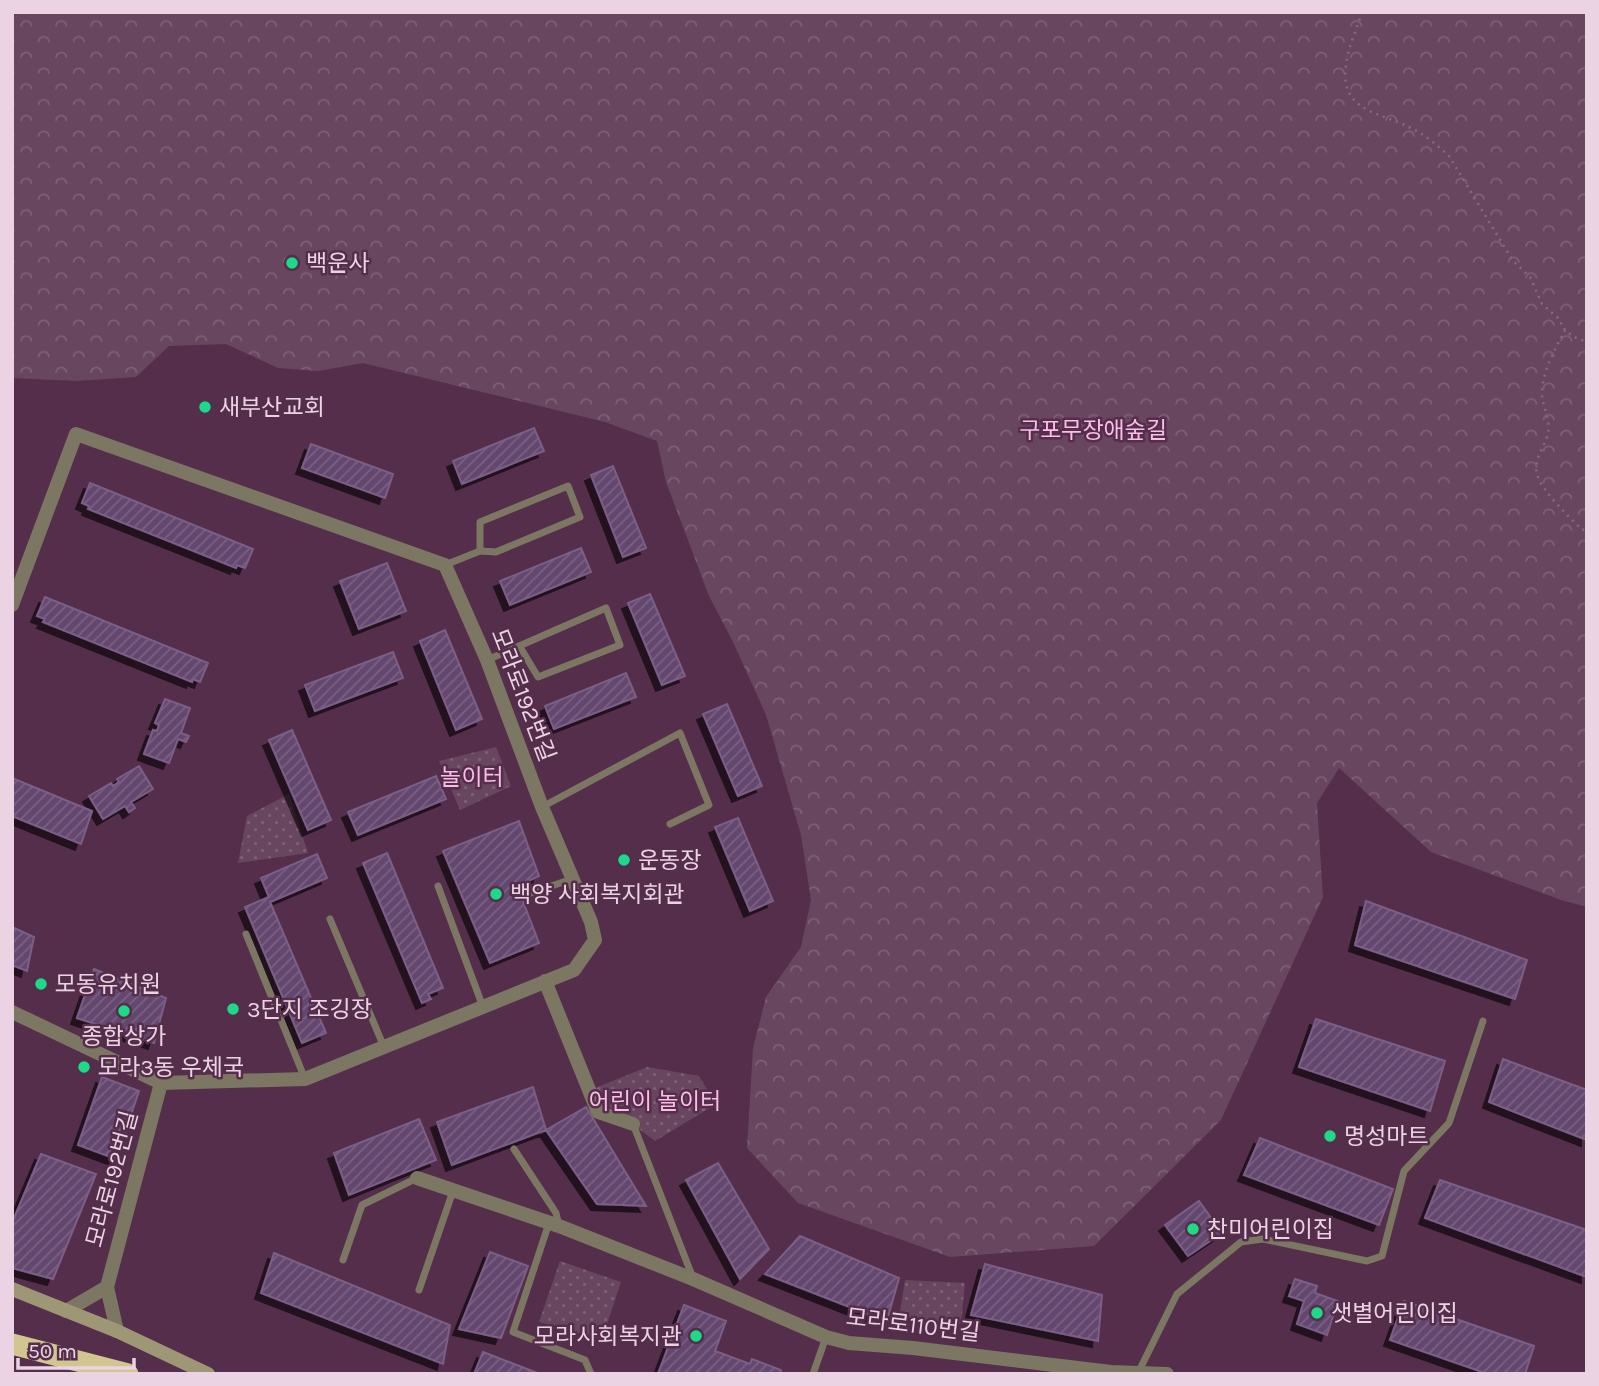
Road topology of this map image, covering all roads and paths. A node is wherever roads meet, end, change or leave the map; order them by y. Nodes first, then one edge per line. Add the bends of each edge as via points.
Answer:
1 (1362, 12) edge
2 (1564, 330) junction
3 (1587, 342) edge
4 (1587, 531) edge
5 (480, 551) junction
6 (445, 565) junction
7 (12, 605) edge
8 (520, 648) junction
9 (487, 660) junction
10 (542, 807) junction
11 (670, 824) dead end
12 (572, 879) junction
13 (438, 886) dead end
14 (525, 895) dead end
15 (330, 919) dead end
16 (246, 934) dead end
17 (545, 981) junction
18 (483, 1007) junction
19 (12, 1012) edge
20 (1483, 1021) dead end
21 (384, 1047) junction
22 (304, 1079) junction
23 (161, 1083) junction
24 (633, 1124) joint
25 (514, 1149) dead end
26 (417, 1178) joint
27 (453, 1190) junction
28 (554, 1225) junction
29 (343, 1260) dead end
30 (693, 1279) junction
31 (107, 1287) junction
32 (12, 1289) edge
33 (419, 1290) dead end
34 (66, 1311) junction
35 (117, 1331) junction
36 (826, 1337) junction
37 (12, 1344) edge
38 (1138, 1373) edge
39 (128, 1374) edge
40 (208, 1374) edge
41 (591, 1374) edge
42 (813, 1374) edge
43 (1167, 1374) edge

1 - 2 path via 1346,63 1354,101 1364,110 1409,127 1449,156 1513,261 1530,277 1542,304
2 - 3 path
2 - 4 path via 1541,393 1548,432 1536,467 1544,487
5 - 5 lane via 480,522 568,486 580,517 496,552
5 - 6 lane
6 - 7 street via 76,434
6 - 9 street, 모라로192번길
8 - 8 lane via 606,608 620,645 538,677
8 - 9 lane
9 - 10 street, 모라로192번길
10 - 11 lane via 680,733 709,805
10 - 12 street, 모라로192번길
12 - 14 lane
12 - 17 street, 모라로192번길 via 595,940 574,970
13 - 18 lane
15 - 21 lane
16 - 22 lane
17 - 18 street, 모라로192번길
17 - 24 street via 598,1112
18 - 21 street, 모라로192번길
19 - 23 street, 모라로192번길
20 - 38 lane via 1449,1123 1404,1171 1382,1256 1367,1261 1263,1239 1241,1242 1177,1294
21 - 22 street, 모라로192번길
22 - 23 street, 모라로192번길
23 - 31 street, 모라로192번길
24 - 30 lane
25 - 28 lane via 556,1213
26 - 27 street, 모라로110번길
26 - 29 lane via 362,1206
27 - 28 street, 모라로110번길
27 - 33 lane
28 - 30 street, 모라로110번길
28 - 41 lane via 513,1332 585,1360
30 - 36 street, 모라로110번길
31 - 34 street
31 - 35 street
32 - 34 main road
34 - 35 main road
35 - 40 main road
36 - 38 street, 모라로110번길
36 - 42 lane
37 - 39 highway
38 - 43 street, 모라로110번길

